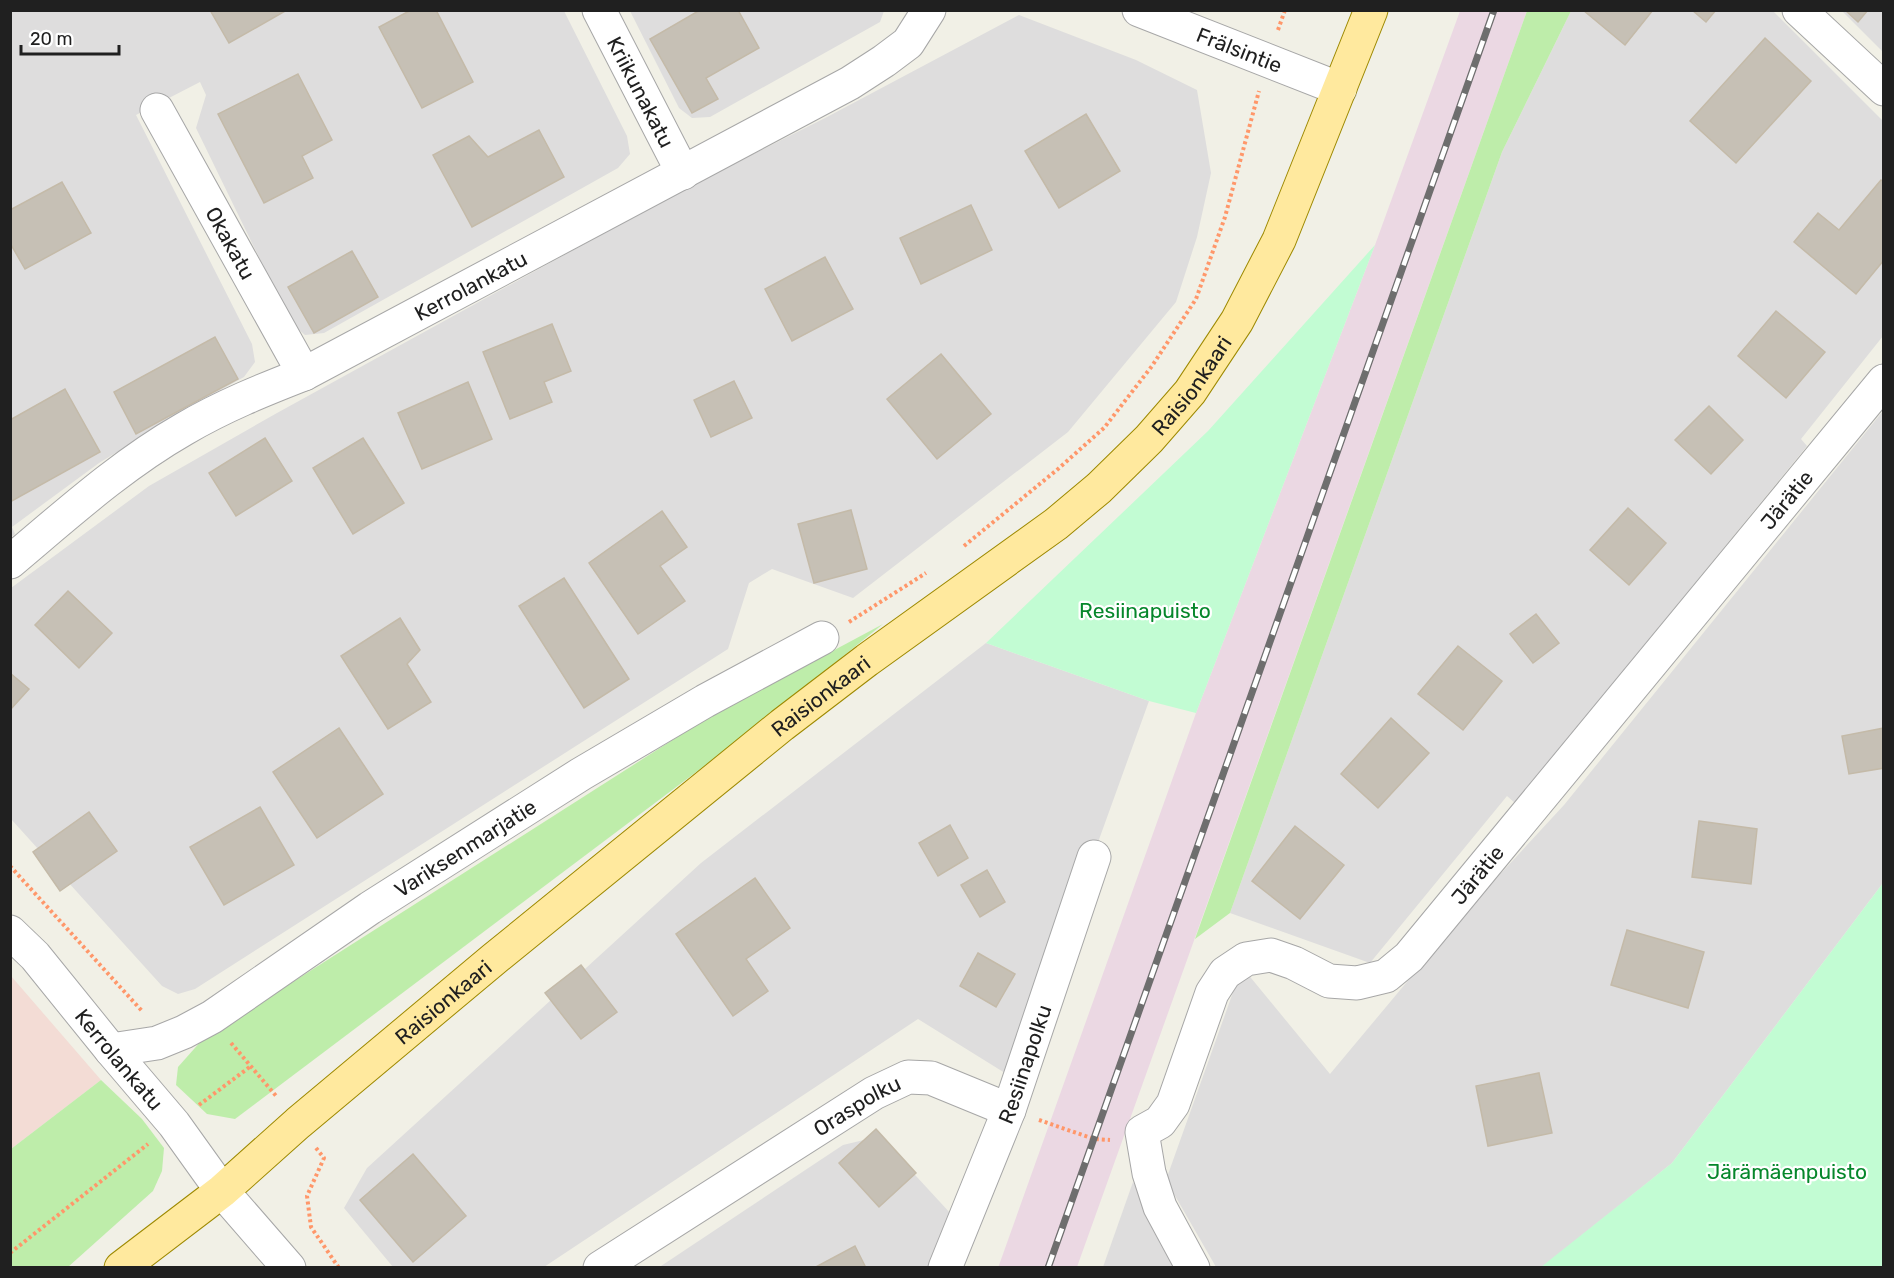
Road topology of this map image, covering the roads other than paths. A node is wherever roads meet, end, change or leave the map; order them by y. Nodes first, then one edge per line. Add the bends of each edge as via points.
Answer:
1 (599, 10) edge
2 (929, 10) edge
3 (1139, 10) edge
4 (1371, 10) edge
5 (1799, 10) edge
6 (1340, 89) junction
7 (1884, 89) edge
8 (157, 110) dead end
9 (683, 173) junction
10 (304, 374) junction
11 (1884, 381) edge
12 (10, 562) edge
13 (822, 638) road end
14 (1094, 857) dead end
15 (10, 932) edge
16 (111, 1050) junction
17 (1009, 1110) junction
18 (222, 1191) junction
19 (121, 1268) edge
20 (289, 1268) edge
21 (600, 1268) edge
22 (945, 1268) edge
23 (1193, 1268) edge

1 - 9 street, Kriikunakatu
2 - 9 street, Kerrolankatu via 908,43 884,61
3 - 6 street, Frälsintie
4 - 6 main road, Raisionkaari
5 - 7 street
6 - 18 main road, Raisionkaari via 1279,240 1237,321 1190,392 1099,488 773,733 485,967
8 - 10 street, Okakatu
9 - 10 street, Kerrolankatu
10 - 12 street, Kerrolankatu via 232,403 183,430 117,475
11 - 23 street, Järätie via 1409,957 1386,976 1357,983 1329,981 1271,955 1246,959 1225,973 1212,993 1173,1104 1160,1122 1142,1132 1160,1208
13 - 16 street, Variksenmarjatie via 581,774 370,908 212,1017 157,1043
14 - 17 street, Resiinapolku
15 - 16 street, Kerrolankatu
16 - 18 street, Kerrolankatu via 174,1124
17 - 21 street, Oraspolku via 932,1078 908,1077 874,1094
17 - 22 street, Resiinapolku
18 - 19 main road, Raisionkaari
18 - 20 street, Kerrolankatu

